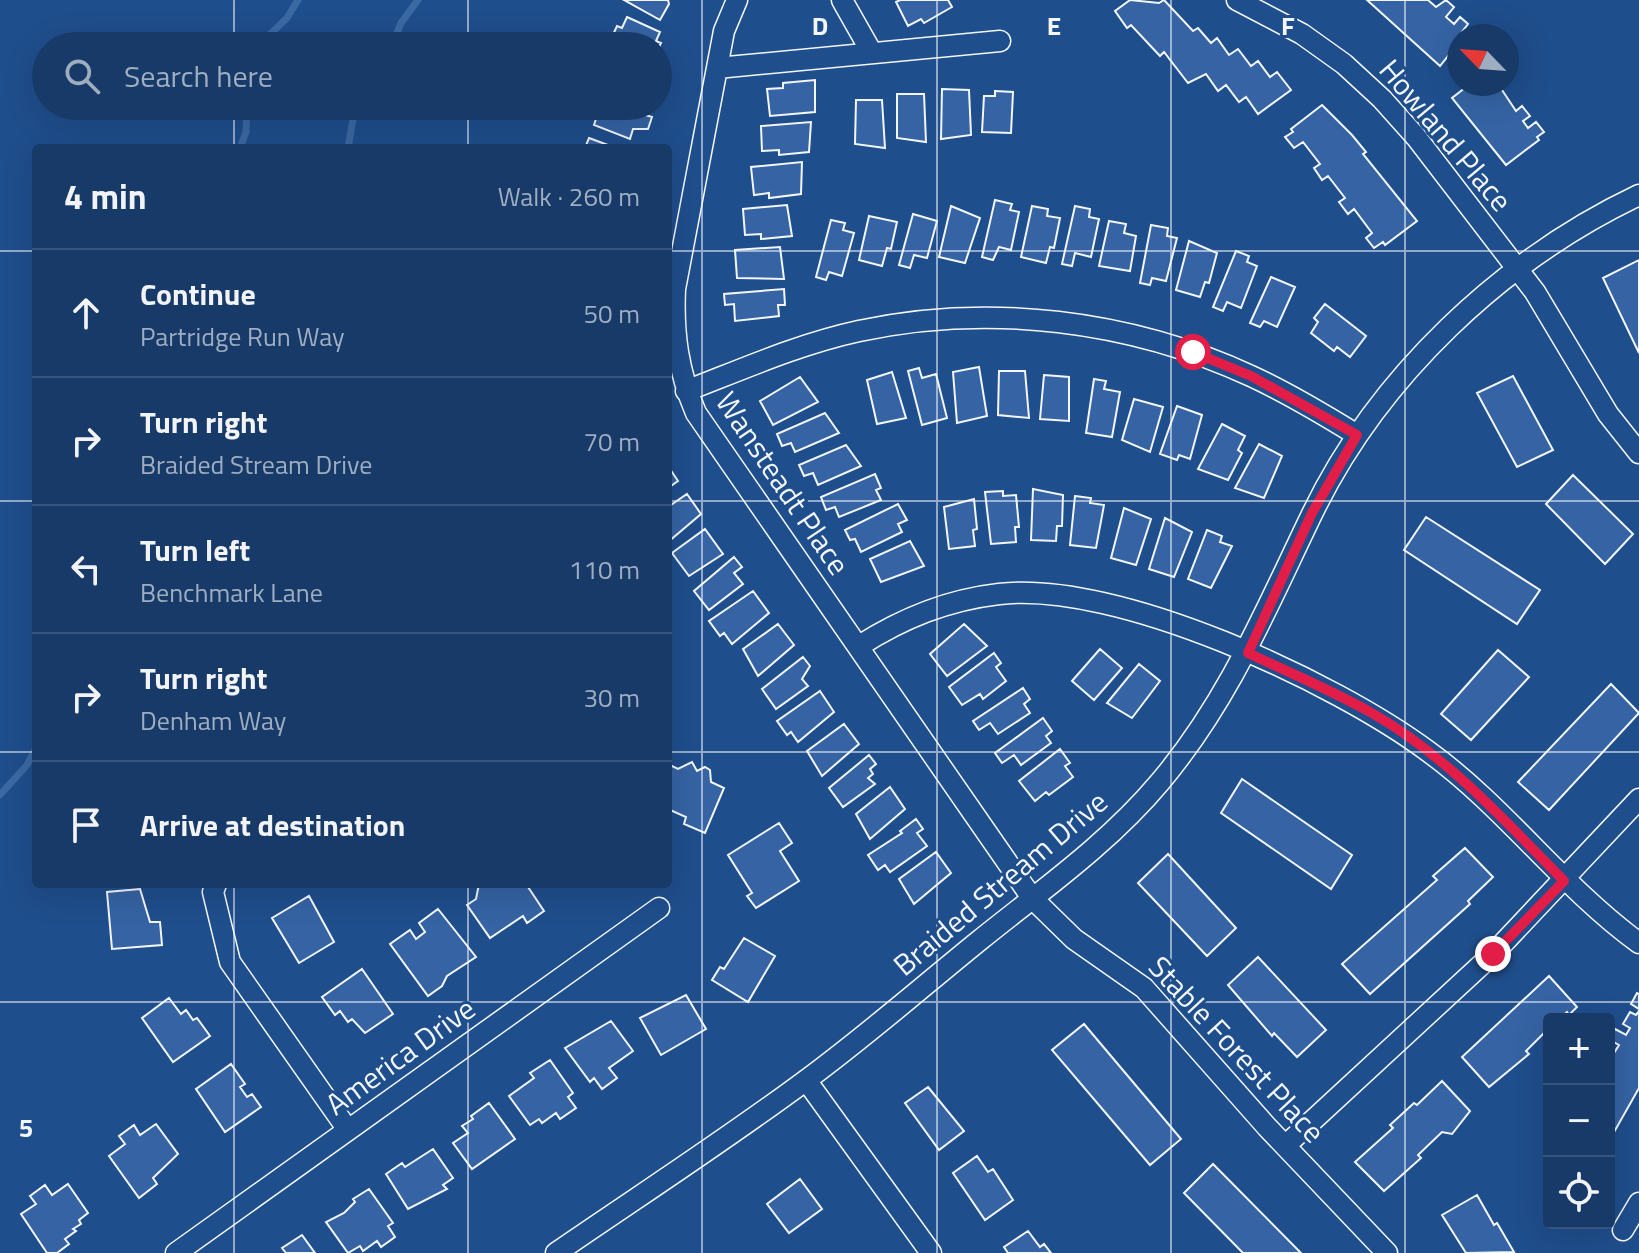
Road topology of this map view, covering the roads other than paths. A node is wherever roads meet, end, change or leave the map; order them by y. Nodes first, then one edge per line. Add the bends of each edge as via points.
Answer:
1 (737, 0) edge
2 (842, 0) edge
3 (1237, 0) edge
4 (1000, 41) dead end
5 (872, 53) junction
6 (717, 68) junction
7 (1639, 195) edge
8 (1517, 270) junction
9 (686, 391) junction
10 (1357, 435) junction
11 (1639, 453) edge
12 (859, 646) junction
13 (1248, 653) junction
14 (1639, 799) edge
15 (1564, 881) junction
16 (214, 888) edge
17 (1032, 898) junction
18 (659, 908) dead end
19 (1639, 943) edge
20 (806, 1080) junction
21 (348, 1130) junction
22 (1285, 1146) junction
23 (1639, 1203) edge
24 (1623, 1230) dead end
25 (181, 1252) edge
26 (556, 1253) edge
27 (931, 1253) edge
28 (1387, 1253) edge

1 - 6 street, Wansteadt Place
2 - 5 street
3 - 8 street, Howland Place via 1302,34 1382,99
4 - 5 street
5 - 6 street
6 - 9 street, Wansteadt Place via 675,289 673,324
7 - 8 street, Braided Stream Drive
8 - 10 street, Braided Stream Drive via 1418,360
8 - 11 street, Howland Place via 1608,414
9 - 10 street via 858,331 914,321 1024,319 1144,338 1193,352 1262,381
9 - 12 street, Wansteadt Place via 696,413
10 - 13 street, Braided Stream Drive via 1312,513
12 - 13 street via 925,610 962,599 1032,592 1140,612
12 - 17 street, Wansteadt Place
13 - 15 street via 1371,712 1431,753
13 - 17 street, Braided Stream Drive via 1159,784 1116,829
14 - 15 street
15 - 19 street
15 - 22 street via 1493,954
16 - 21 street via 230,962
17 - 20 street, Braided Stream Drive
17 - 22 street, Stable Forest Place via 1074,939 1144,988
18 - 21 street, America Drive
20 - 26 street, Braided Stream Drive
20 - 27 street
21 - 25 street, America Drive
22 - 28 street, Stable Forest Place
23 - 24 street

